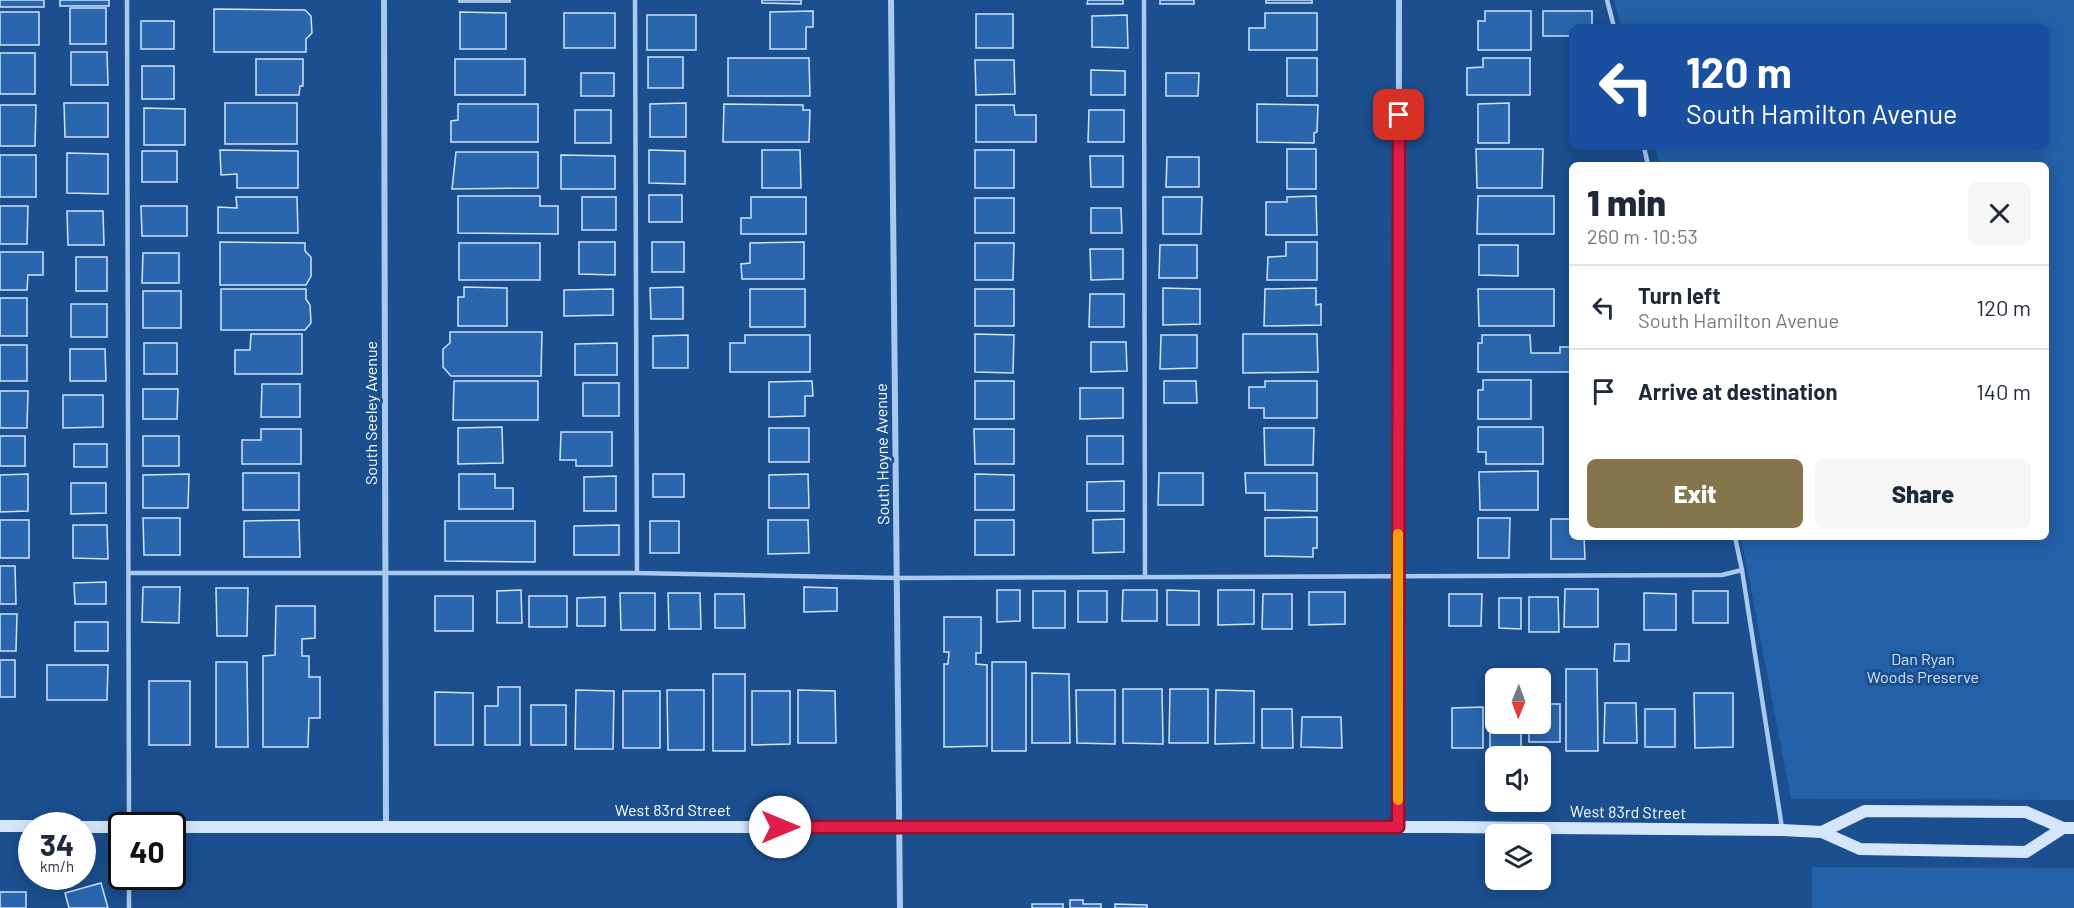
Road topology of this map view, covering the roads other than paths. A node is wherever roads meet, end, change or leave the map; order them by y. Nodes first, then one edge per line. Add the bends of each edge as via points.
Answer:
1 (127, 0) edge
2 (384, 0) edge
3 (635, 0) edge
4 (891, 0) edge
5 (1144, 0) edge
6 (1399, 0) edge
7 (1607, 0) edge
8 (1613, 24) edge
9 (1736, 540) edge
10 (1743, 570) junction
11 (129, 573) junction
12 (637, 573) junction
13 (385, 574) junction
14 (1145, 577) junction
15 (1398, 577) junction
16 (897, 578) junction
17 (129, 812) edge
18 (0, 826) edge
19 (18, 826) edge
20 (186, 826) edge
21 (386, 827) junction
22 (899, 827) junction
23 (1398, 827) junction
24 (2069, 828) edge
25 (1782, 830) junction
26 (1822, 832) junction
27 (129, 890) edge
28 (129, 908) edge
29 (900, 908) edge

1 - 11 lane
2 - 13 street, South Seeley Avenue
3 - 12 lane
4 - 16 street, South Hoyne Avenue
5 - 14 lane
6 - 15 street
7 - 8 lane
9 - 10 lane
10 - 15 lane via 1722,575
10 - 25 lane
11 - 13 lane
11 - 17 lane
12 - 13 lane
12 - 16 lane
13 - 21 street, South Seeley Avenue
14 - 15 lane
14 - 16 lane
15 - 23 street
16 - 22 street, South Hoyne Avenue
18 - 19 street
20 - 21 street, West 83rd Street
21 - 22 street, West 83rd Street
22 - 23 street, West 83rd Street
22 - 29 street, South Hoyne Avenue
23 - 25 street, West 83rd Street
24 - 26 street, West 83rd Street via 2026,812 1864,811
24 - 26 street, West 83rd Street via 2026,852 1860,849
25 - 26 street, West 83rd Street
27 - 28 lane

